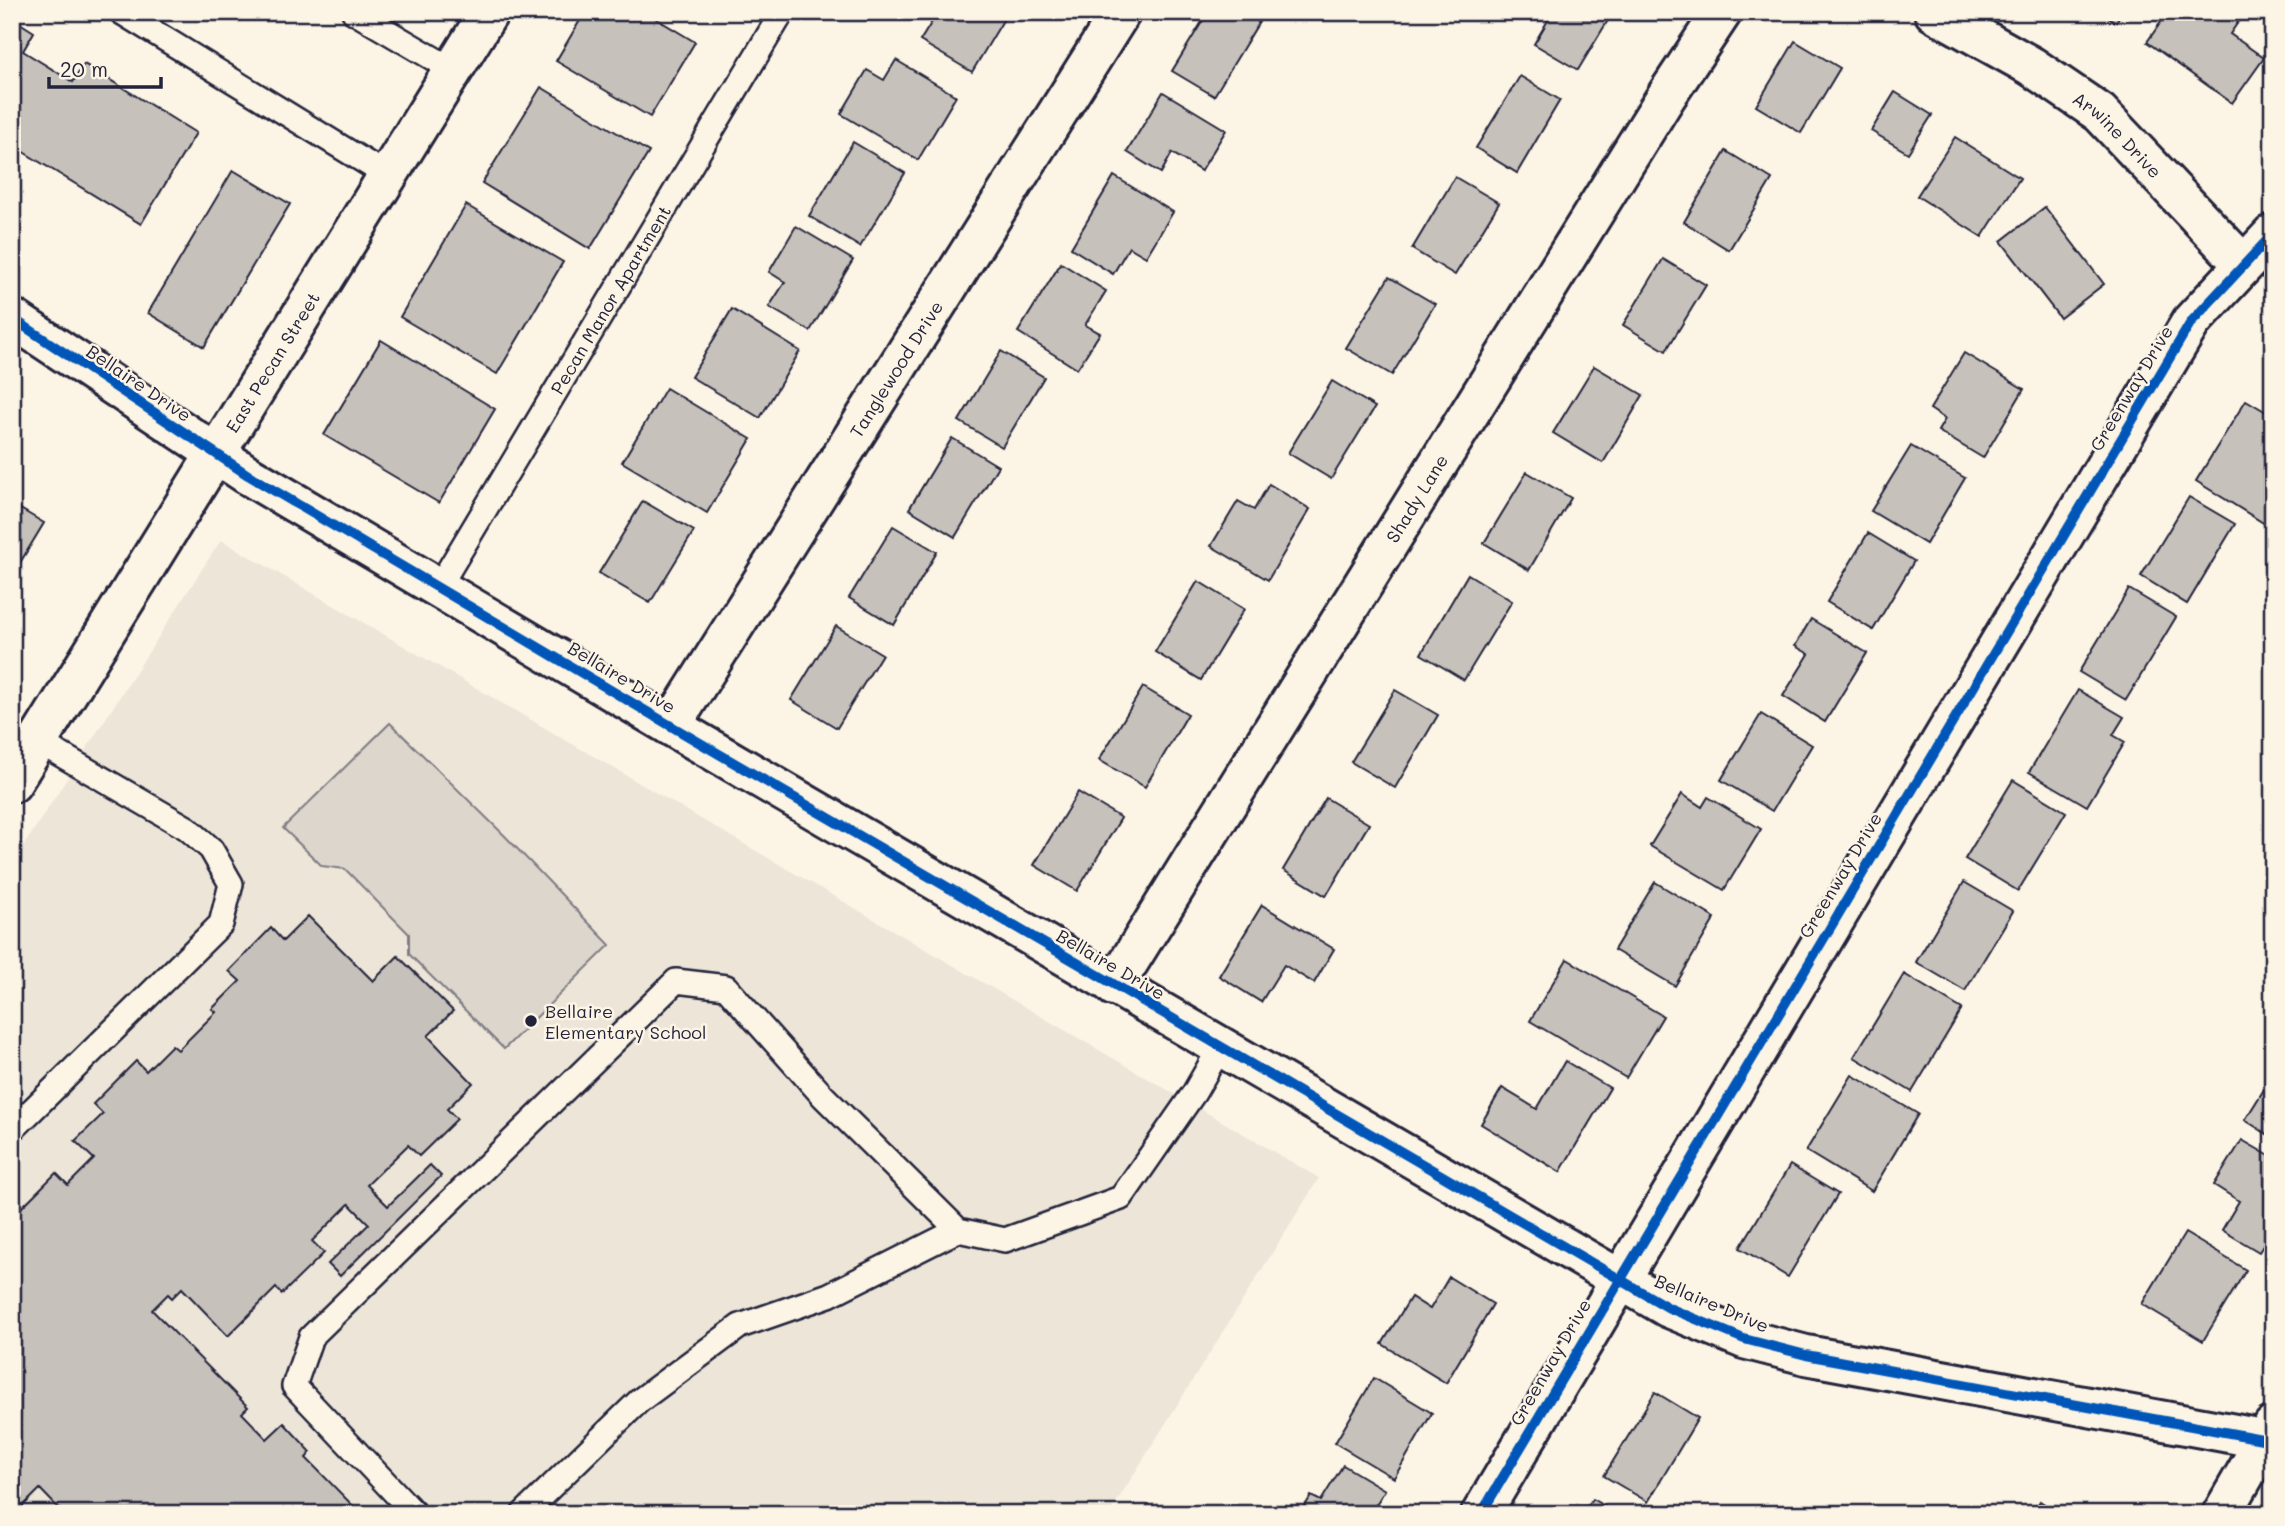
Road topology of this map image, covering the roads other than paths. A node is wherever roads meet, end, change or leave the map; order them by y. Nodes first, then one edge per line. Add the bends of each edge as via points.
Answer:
1 (121, 12) edge
2 (354, 12) edge
3 (489, 12) edge
4 (774, 12) edge
5 (1121, 12) edge
6 (1722, 12) edge
7 (1934, 12) edge
8 (453, 70) junction
9 (388, 176) junction
10 (2273, 233) edge
11 (2242, 263) junction
12 (12, 318) edge
13 (216, 456) junction
14 (438, 588) junction
15 (671, 726) junction
16 (39, 742) junction
17 (12, 783) edge
18 (1114, 986) junction
19 (1220, 1048) junction
20 (12, 1130) edge
21 (958, 1230) junction
22 (1619, 1280) junction
23 (2270, 1436) edge
24 (415, 1514) edge
25 (523, 1514) edge
26 (1482, 1514) edge
27 (2221, 1514) edge

1 - 9 lane
2 - 8 lane
3 - 8 street, East Pecan Street
4 - 14 lane, Pecan Manor Apartment via 780,16
5 - 15 street, Tanglewood Drive
6 - 18 street, Shady Lane
7 - 11 street, Arwine Drive via 2031,66 2100,113
8 - 9 street, East Pecan Street
9 - 13 street, East Pecan Street
10 - 11 street
11 - 22 street, Greenway Drive via 2191,322
12 - 13 street, Bellaire Drive
13 - 14 street, Bellaire Drive
13 - 16 street, East Pecan Street
14 - 15 street, Bellaire Drive
15 - 18 street, Bellaire Drive
16 - 17 street, East Pecan Street
16 - 20 lane via 187,828 211,849 231,884 221,924
18 - 19 street, Bellaire Drive
19 - 21 lane via 1121,1198 1005,1240
19 - 22 street, Bellaire Drive
21 - 24 lane via 823,1096 726,987 677,981 311,1337 294,1386
21 - 25 lane via 829,1295 740,1326 639,1401
22 - 23 street, Bellaire Drive via 1669,1308 1744,1339 1793,1352
22 - 26 street, Greenway Drive
23 - 27 street

